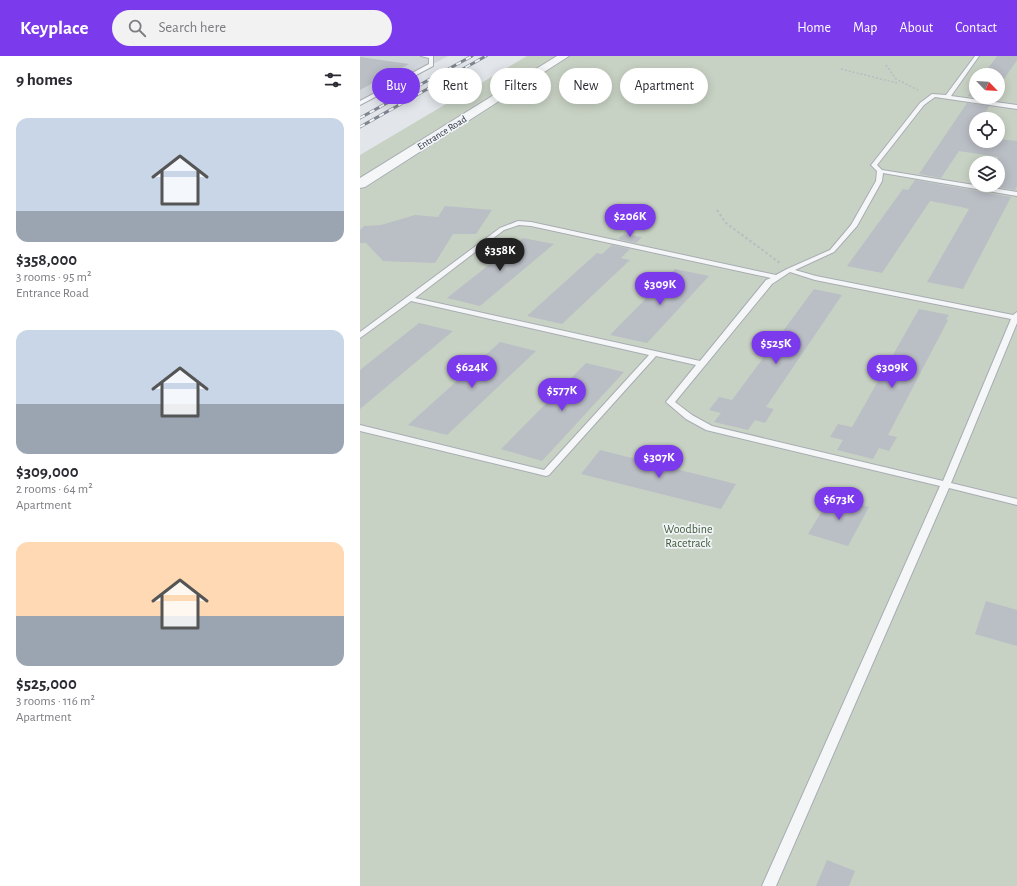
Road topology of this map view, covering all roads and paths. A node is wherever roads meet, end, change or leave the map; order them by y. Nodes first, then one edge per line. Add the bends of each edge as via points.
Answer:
1 (423, 56) edge
2 (564, 56) edge
3 (977, 56) edge
4 (886, 65) dead end
5 (841, 69) dead end
6 (897, 83) junction
7 (934, 95) junction
8 (947, 97) junction
9 (360, 103) edge
10 (1017, 107) edge
11 (880, 171) junction
12 (360, 184) edge
13 (1017, 194) edge
14 (717, 210) dead end
15 (789, 270) junction
16 (777, 277) junction
17 (410, 299) junction
18 (1017, 317) edge
19 (360, 336) edge
20 (654, 353) junction
21 (702, 364) junction
22 (360, 428) edge
23 (946, 484) junction
24 (1017, 502) edge
25 (769, 886) edge

1 - 9 lane via 431,57 431,65
2 - 12 street, Entrance Road
3 - 8 lane
4 - 6 path
5 - 6 path
6 - 7 path
7 - 8 lane
7 - 11 lane via 922,104 874,164
8 - 10 lane
11 - 13 lane
11 - 15 lane via 879,182 850,231 832,251
14 - 15 path via 726,223
15 - 16 lane
15 - 18 lane via 815,278
16 - 17 lane via 525,223 512,224 502,229
16 - 21 lane via 769,282
17 - 19 lane
17 - 20 lane
18 - 23 lane
20 - 21 lane
20 - 22 lane via 546,473
21 - 23 lane via 670,402 709,428
23 - 24 lane
23 - 25 lane

